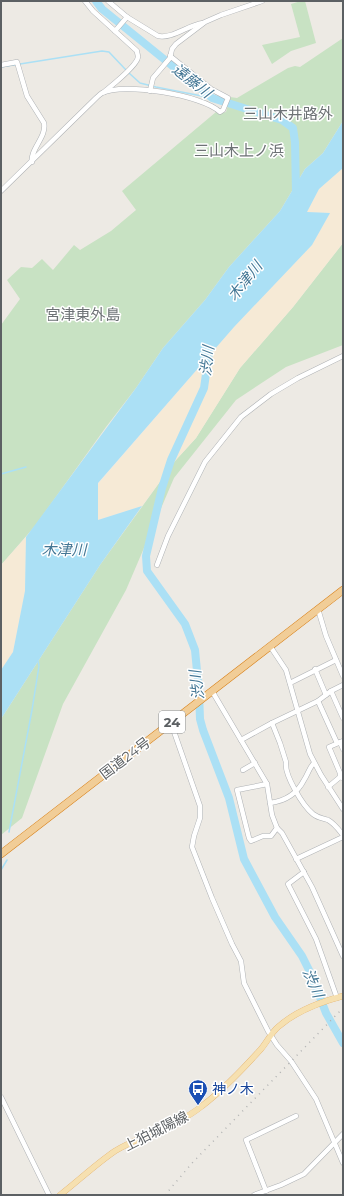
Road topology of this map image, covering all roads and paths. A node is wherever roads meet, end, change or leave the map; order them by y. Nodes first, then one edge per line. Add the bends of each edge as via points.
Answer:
1 (85, 1) edge
2 (108, 1) edge
3 (262, 1) edge
4 (126, 18) junction
5 (205, 22) junction
6 (116, 30) junction
7 (170, 56) junction
8 (1, 65) edge
9 (150, 91) junction
10 (103, 92) junction
11 (32, 162) junction
12 (1, 191) edge
13 (343, 356) edge
14 (157, 565) dead end
15 (343, 590) edge
16 (318, 610) junction
17 (270, 646) junction
18 (336, 660) junction
19 (315, 669) junction
20 (343, 676) edge
21 (290, 683) junction
22 (343, 685) edge
23 (212, 690) junction
24 (331, 691) junction
25 (326, 695) junction
26 (318, 701) junction
27 (298, 711) junction
28 (343, 718) edge
29 (171, 723) junction
30 (272, 723) junction
31 (241, 740) junction
32 (340, 742) edge
33 (343, 749) edge
34 (255, 763) junction
35 (314, 763) junction
36 (243, 770) dead end
37 (342, 778) edge
38 (267, 784) junction
39 (328, 787) junction
40 (297, 791) junction
41 (270, 803) junction
42 (343, 809) edge
43 (277, 828) junction
44 (343, 836) edge
45 (1, 854) edge
46 (296, 859) junction
47 (304, 872) junction
48 (343, 956) edge
49 (340, 997) edge
50 (271, 1035) junction
51 (1, 1097) edge
52 (296, 1116) dead end
53 (343, 1134) edge
54 (334, 1142) junction
55 (343, 1163) edge
56 (265, 1192) edge
57 (49, 1195) edge
58 (60, 1195) edge
59 (254, 1195) edge

1 - 6 street
2 - 4 street
3 - 5 street
4 - 5 street via 162,37
4 - 6 street
5 - 7 street via 176,44
6 - 10 street via 136,51 138,59
7 - 9 street via 153,78
7 - 9 street via 211,89 228,98 223,110 220,112 190,98
8 - 11 street via 17,62 28,96 44,123 40,141 31,157
9 - 10 street via 136,88
10 - 11 street
11 - 12 street
13 - 14 street via 271,394 241,417 205,462 168,536
15 - 16 highway, 国道24号 / 24
16 - 17 highway, 国道24号 / 24
16 - 18 street
17 - 21 street via 286,670
17 - 23 highway, 国道24号 / 24
18 - 19 street
18 - 20 street
19 - 21 street
19 - 25 street
21 - 27 street
22 - 24 street
23 - 29 highway, 国道24号 / 24
23 - 31 street
24 - 25 street
24 - 28 street
25 - 26 street
26 - 27 street
26 - 32 street
27 - 30 street
27 - 35 street
29 - 45 highway, 国道24号 / 24
29 - 50 street via 200,806 200,818 192,848 241,961 244,983
30 - 31 street
30 - 40 street via 289,776
31 - 34 street
32 - 33 street
32 - 37 street via 329,747
34 - 36 street
34 - 38 street
35 - 39 street
35 - 40 street
37 - 39 street
38 - 41 street
38 - 43 street via 237,790 251,841 271,836
39 - 42 street
40 - 41 street via 282,802
40 - 44 street via 312,813 329,820
41 - 43 street
43 - 46 street
44 - 46 street
46 - 47 street
47 - 48 street
47 - 49 street via 288,884 316,939
49 - 50 main road, 上狛城陽線 via 326,1000 294,1016
50 - 54 street via 292,1061 316,1099
50 - 58 main road, 上狛城陽線 via 241,1070 202,1106 190,1115 115,1152
51 - 57 street
52 - 56 street via 246,1140
53 - 54 street
54 - 55 street
54 - 56 street via 304,1174
56 - 59 street

